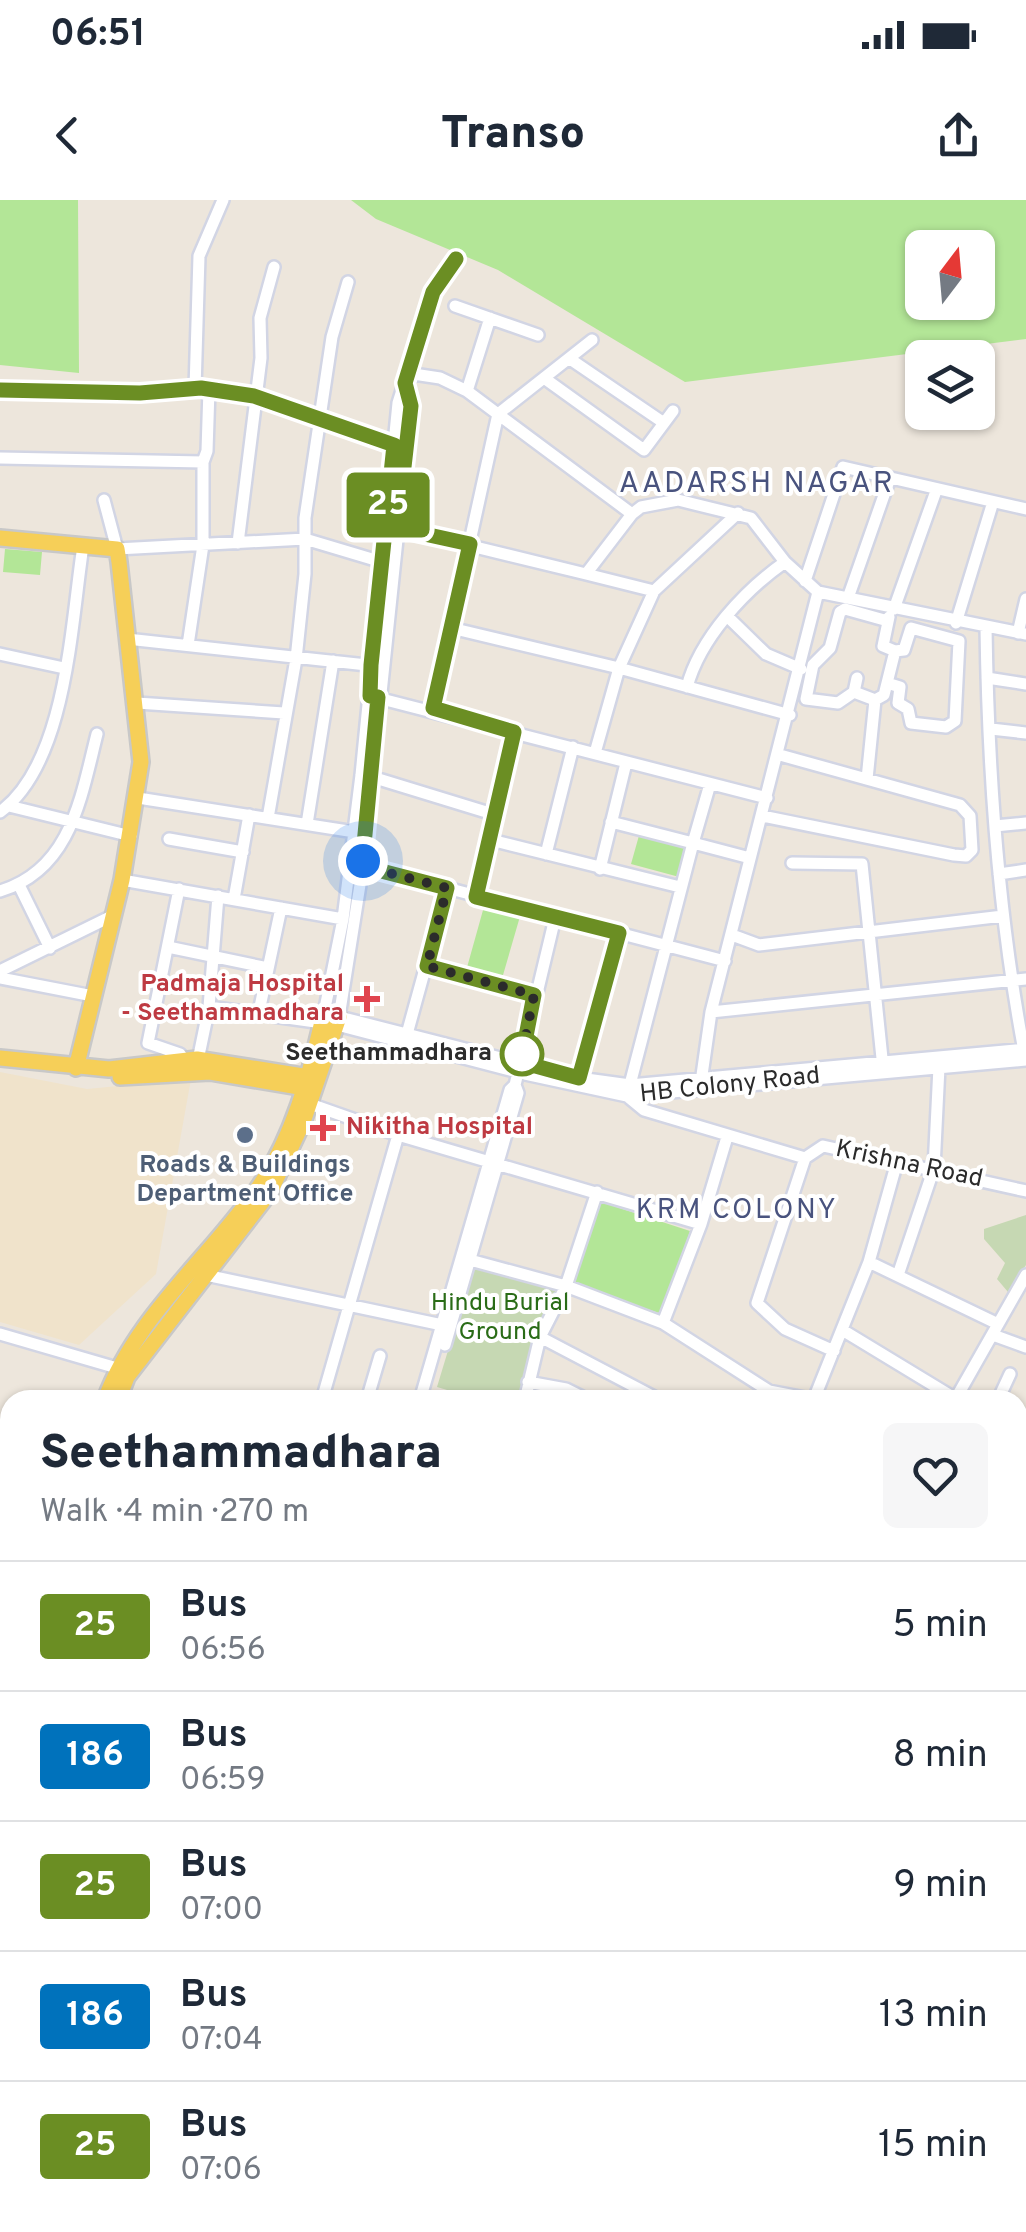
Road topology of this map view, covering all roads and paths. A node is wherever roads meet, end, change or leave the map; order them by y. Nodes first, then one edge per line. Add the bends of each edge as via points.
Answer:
1 (223, 200) edge
2 (456, 259) dead end
3 (274, 267) dead end
4 (348, 282) dead end
5 (455, 306) dead end
6 (490, 318) junction
7 (538, 335) dead end
8 (592, 340) dead end
9 (570, 359) junction
10 (406, 378) junction
11 (544, 378) junction
12 (194, 389) junction
13 (209, 389) junction
14 (0, 390) edge
15 (467, 390) junction
16 (254, 396) junction
17 (673, 410) dead end
18 (498, 414) junction
19 (321, 416) junction
20 (664, 423) junction
21 (394, 445) junction
22 (0, 458) edge
23 (203, 462) junction
24 (890, 478) junction
25 (936, 492) junction
26 (104, 500) dead end
27 (992, 505) junction
28 (1026, 510) edge
29 (738, 513) junction
30 (632, 514) junction
31 (397, 528) junction
32 (0, 538) edge
33 (305, 539) junction
34 (238, 543) junction
35 (470, 544) junction
36 (203, 545) junction
37 (83, 546) junction
38 (117, 549) junction
39 (382, 562) junction
40 (786, 562) junction
41 (586, 574) junction
42 (805, 581) junction
43 (654, 591) junction
44 (818, 592) junction
45 (848, 598) junction
46 (1026, 599) edge
47 (891, 613) junction
48 (914, 614) junction
49 (728, 617) junction
50 (956, 623) junction
51 (810, 627) junction
52 (451, 628) junction
53 (911, 628) junction
54 (986, 628) junction
55 (833, 632) junction
56 (1022, 634) edge
57 (127, 639) junction
58 (188, 645) junction
59 (895, 651) junction
60 (0, 654) edge
61 (296, 659) junction
62 (332, 661) junction
63 (376, 666) junction
64 (64, 668) junction
65 (619, 668) junction
66 (801, 669) junction
67 (857, 678) dead end
68 (987, 678) junction
69 (887, 684) junction
70 (1026, 684) edge
71 (687, 687) junction
72 (854, 692) junction
73 (374, 697) junction
74 (800, 697) junction
75 (876, 700) junction
76 (137, 704) junction
77 (433, 708) junction
78 (284, 713) junction
79 (790, 715) junction
80 (991, 730) junction
81 (514, 732) junction
82 (1026, 733) edge
83 (97, 734) dead end
84 (572, 747) junction
85 (595, 753) junction
86 (780, 755) junction
87 (626, 763) junction
88 (372, 776) junction
89 (867, 779) junction
90 (710, 784) junction
91 (138, 798) junction
92 (767, 798) junction
93 (5, 809) edge
94 (249, 815) junction
95 (496, 816) junction
96 (762, 816) junction
97 (268, 818) junction
98 (74, 822) junction
99 (611, 822) junction
100 (1026, 823) edge
101 (307, 824) junction
102 (996, 826) junction
103 (360, 833) junction
104 (131, 836) junction
105 (168, 839) dead end
106 (866, 839) junction
107 (490, 840) junction
108 (693, 843) junction
109 (242, 852) junction
110 (546, 854) junction
111 (750, 858) junction
112 (792, 863) dead end
113 (862, 864) junction
114 (362, 866) junction
115 (600, 869) junction
116 (1026, 870) edge
117 (999, 874) junction
118 (122, 880) junction
119 (19, 885) junction
120 (680, 887) junction
121 (447, 888) junction
122 (179, 889) junction
123 (0, 891) edge
124 (218, 896) junction
125 (476, 897) junction
126 (234, 900) junction
127 (281, 908) junction
128 (114, 915) junction
129 (1003, 916) junction
130 (556, 918) junction
131 (342, 919) junction
132 (868, 930) junction
133 (619, 933) junction
134 (732, 935) junction
135 (668, 946) junction
136 (168, 947) junction
137 (50, 948) junction
138 (214, 960) junction
139 (726, 960) junction
140 (427, 966) junction
141 (268, 968) junction
142 (0, 974) edge
143 (1026, 979) edge
144 (1011, 980) junction
145 (534, 995) junction
146 (93, 996) junction
147 (876, 997) junction
148 (208, 1006) junction
149 (711, 1012) junction
150 (258, 1016) junction
151 (330, 1019) junction
152 (407, 1034) junction
153 (1026, 1054) edge
154 (0, 1058) edge
155 (193, 1064) junction
156 (883, 1066) junction
157 (939, 1066) junction
158 (0, 1067) edge
159 (75, 1073) junction
160 (518, 1073) junction
161 (579, 1078) junction
162 (700, 1085) junction
163 (308, 1090) junction
164 (628, 1090) junction
165 (398, 1135) junction
166 (727, 1137) junction
167 (804, 1158) junction
168 (897, 1162) junction
169 (494, 1164) junction
170 (934, 1168) junction
171 (1026, 1191) edge
172 (597, 1192) junction
173 (701, 1224) junction
174 (470, 1260) junction
175 (869, 1262) junction
176 (200, 1273) junction
177 (898, 1275) junction
178 (1026, 1275) edge
179 (566, 1286) junction
180 (350, 1306) junction
181 (663, 1323) junction
182 (446, 1326) junction
183 (996, 1330) junction
184 (844, 1332) junction
185 (0, 1334) edge
186 (540, 1337) junction
187 (1026, 1347) edge
188 (834, 1351) junction
189 (380, 1356) dead end
190 (116, 1368) junction
191 (1010, 1374) dead end
192 (528, 1382) junction
193 (108, 1390) edge
194 (122, 1390) edge
195 (325, 1390) edge
196 (370, 1390) edge
197 (424, 1390) edge
198 (430, 1390) edge
199 (527, 1390) edge
200 (566, 1390) edge
201 (641, 1390) edge
202 (758, 1390) edge
203 (819, 1390) edge
204 (939, 1390) edge
205 (961, 1390) edge
206 (1003, 1390) edge

1 - 12 street via 199,256
2 - 10 street via 433,292
3 - 16 street via 260,318
4 - 19 street
5 - 6 street
6 - 7 street
6 - 15 street
8 - 9 street
9 - 11 street
9 - 20 street
10 - 15 street via 440,378
10 - 21 street
10 - 31 street via 411,406
11 - 18 street
11 - 20 street via 644,450
12 - 13 street
12 - 14 street
13 - 16 street
13 - 23 street
15 - 18 street
16 - 19 street
16 - 34 street
17 - 20 street
18 - 30 street
18 - 35 street
19 - 21 street
19 - 33 street
21 - 39 street
22 - 23 street
23 - 36 street
24 - 25 street
24 - 42 street via 850,466 838,472
24 - 45 street
25 - 27 street
25 - 47 street
26 - 38 street
27 - 28 street
27 - 50 street
29 - 30 street via 678,500
29 - 40 street via 760,527
29 - 43 street
30 - 41 street
31 - 35 street
31 - 63 street
32 - 37 main road
33 - 34 street
33 - 39 street
33 - 61 street
34 - 36 street
35 - 41 street
35 - 52 street
36 - 38 street
36 - 58 street
37 - 38 main road
37 - 64 street
38 - 57 main road
39 - 63 street
40 - 42 street
40 - 49 street
41 - 43 street
42 - 44 street
43 - 65 street
44 - 45 street
44 - 51 street
45 - 47 street
46 - 56 street
47 - 48 street
47 - 55 street via 845,609
47 - 59 street via 883,646
48 - 50 street
48 - 53 street
49 - 66 street via 766,654
49 - 71 street via 698,656
50 - 54 street
51 - 55 street
51 - 66 street
52 - 65 street
52 - 77 street
53 - 59 street via 904,650
53 - 69 street via 958,641 955,721 946,727 910,723 908,709 898,703 900,686
54 - 56 street
54 - 68 street
55 - 74 street
57 - 58 street
57 - 76 main road
58 - 61 street
59 - 69 street
60 - 64 street
61 - 62 street
61 - 78 street
62 - 63 street
62 - 101 street
63 - 73 street
64 - 93 street via 47,744 34,775
65 - 71 street
65 - 85 street
66 - 74 street
67 - 72 street
68 - 70 street
68 - 80 street
69 - 75 street
71 - 79 street
72 - 74 street via 838,703
72 - 75 street
73 - 77 street
73 - 88 street
73 - 103 street
74 - 79 street
75 - 89 street
76 - 78 street
76 - 91 main road
77 - 81 street
78 - 97 street
79 - 86 street
80 - 82 street
80 - 102 street
81 - 84 street
81 - 95 street
83 - 98 street
84 - 85 street
84 - 110 street
85 - 87 street
86 - 89 street
86 - 92 street
87 - 90 street
87 - 99 street
88 - 95 street
88 - 103 street
89 - 106 street via 966,808 972,850 966,856
90 - 92 street
90 - 108 street
91 - 94 street
91 - 104 main road
92 - 96 street
93 - 98 street
94 - 97 street
94 - 109 street
95 - 107 street
96 - 106 street
96 - 111 street
97 - 101 street
98 - 104 street
98 - 119 street via 42,870
99 - 108 street
99 - 115 street
100 - 102 street
101 - 103 street
102 - 117 street
103 - 114 street
103 - 131 street
104 - 118 main road
105 - 109 street
106 - 113 street
107 - 110 street
107 - 125 street
108 - 111 street
108 - 120 street
109 - 126 street
110 - 115 street
111 - 134 street
112 - 113 street
113 - 132 street
114 - 121 street
114 - 151 street
115 - 120 street
116 - 117 street
117 - 129 street
118 - 122 street
118 - 128 main road
119 - 123 street
119 - 137 street
120 - 135 street
121 - 125 street
121 - 140 street
122 - 124 street
122 - 136 street
124 - 126 street
124 - 138 street
125 - 130 street
126 - 127 street
127 - 131 street
127 - 141 street
128 - 137 street
128 - 146 main road
129 - 132 street
129 - 144 street
130 - 133 street
130 - 145 street
131 - 151 street
132 - 134 street via 759,946
132 - 147 street
133 - 135 street
133 - 161 street
134 - 139 street
135 - 139 street
135 - 164 street
136 - 138 street
136 - 155 street via 148,1043
137 - 142 street
138 - 141 street
138 - 148 street
139 - 149 street
140 - 145 street
140 - 152 street
141 - 150 street
142 - 146 street
143 - 144 street
144 - 147 street
144 - 153 street
145 - 160 street
146 - 159 main road
147 - 149 street
147 - 156 street
148 - 150 street
148 - 155 street
149 - 162 street
150 - 151 street
151 - 152 street
151 - 160 street, HB Colony Road
151 - 163 main road
151 - 163 main road
152 - 160 street
153 - 156 street
153 - 157 street
154 - 159 main road
155 - 159 main road
155 - 163 main road
156 - 157 street
156 - 162 street
157 - 170 street
158 - 159 main road
160 - 161 street
160 - 164 street, HB Colony Road
160 - 169 street
161 - 164 street
162 - 164 street
163 - 165 street
163 - 176 main road via 266,1176
164 - 166 street, Krishna Road via 644,1110
165 - 169 street
165 - 180 street
166 - 167 street, Krishna Road
166 - 173 street
167 - 168 street, Krishna Road via 823,1146
167 - 188 street via 758,1304 785,1329
168 - 170 street, Krishna Road
168 - 175 street
169 - 172 street
169 - 174 street
169 - 182 street
170 - 171 street, Krishna Road
170 - 177 street
172 - 173 street
172 - 179 street
173 - 181 street
174 - 179 street
174 - 182 street
175 - 177 street
175 - 184 street
176 - 180 street
176 - 190 main road
176 - 194 main road
177 - 183 street
178 - 183 street
179 - 181 street
179 - 186 street
180 - 182 street
180 - 195 street
181 - 202 street
182 - 197 street
182 - 198 street
183 - 187 street
183 - 205 street
184 - 188 street
184 - 204 street
185 - 190 street
186 - 192 street
186 - 201 street
188 - 203 street
189 - 196 street
190 - 193 main road
191 - 206 street
192 - 199 street
192 - 200 street

